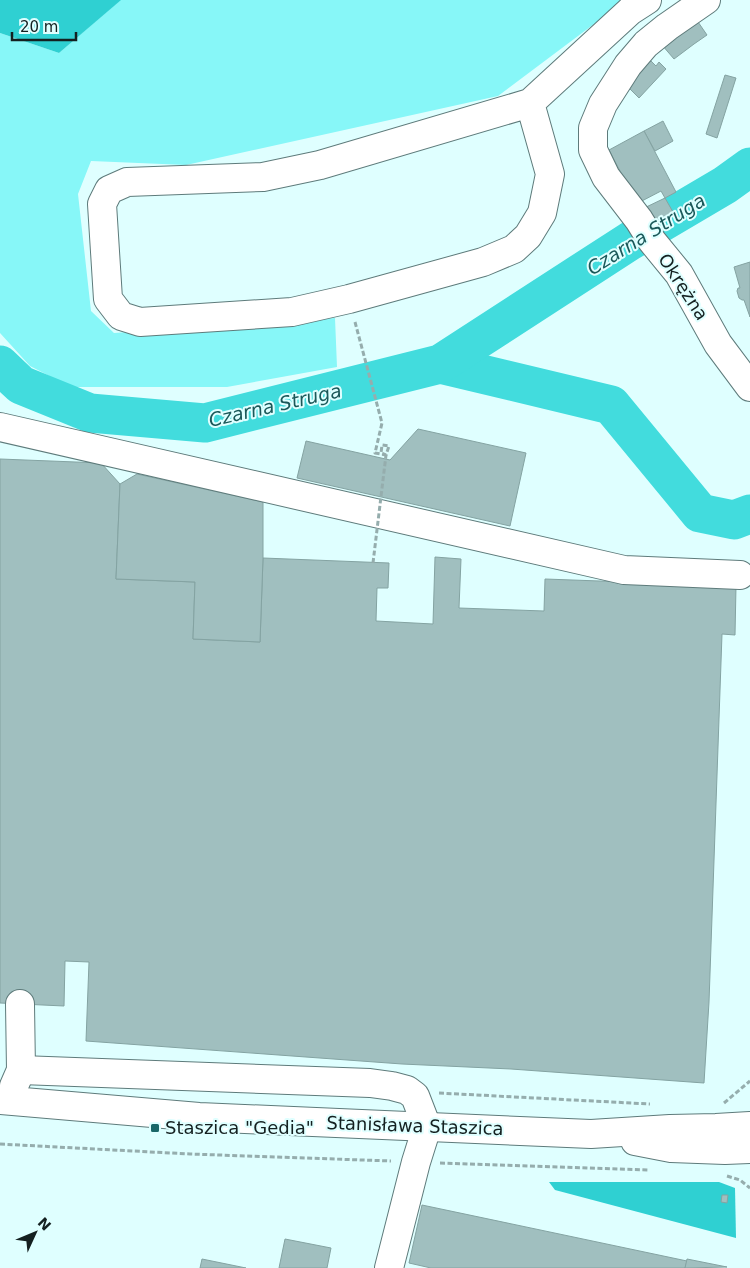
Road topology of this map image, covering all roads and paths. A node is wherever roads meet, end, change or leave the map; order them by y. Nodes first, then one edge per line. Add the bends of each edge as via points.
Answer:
1 (646, 0) edge
2 (706, 0) edge
3 (530, 103) junction
4 (360, 340) dead end
5 (750, 388) edge
6 (0, 427) edge
7 (373, 562) dead end
8 (740, 575) dead end
9 (20, 1004) dead end
10 (21, 1070) junction
11 (2, 1100) edge
12 (750, 1126) edge
13 (427, 1127) junction
14 (591, 1134) junction
15 (0, 1144) edge
16 (738, 1159) edge
17 (416, 1162) junction
18 (650, 1170) dead end
19 (750, 1188) edge
20 (389, 1268) edge

1 - 3 street
2 - 5 street, Okrężna via 646,44 628,65 603,104 593,128 593,150 606,177 679,274 718,344
3 - 3 street via 320,165 263,177 127,182 109,190 102,204 108,299 121,316 140,322 292,312 483,262 514,249 528,236 542,213 550,174
4 - 7 path, bridge via 382,423 375,453 386,455
6 - 8 street via 624,570
9 - 10 street
10 - 11 street
10 - 13 street via 392,1086 415,1096
11 - 13 street, Stanisława Staszica via 199,1117
12 - 14 street, Stanisława Staszica
13 - 14 street, Stanisława Staszica
13 - 17 street
14 - 16 street, Stanisława Staszica
15 - 17 path
16 - 19 path via 740,1180
17 - 18 path
17 - 20 street

